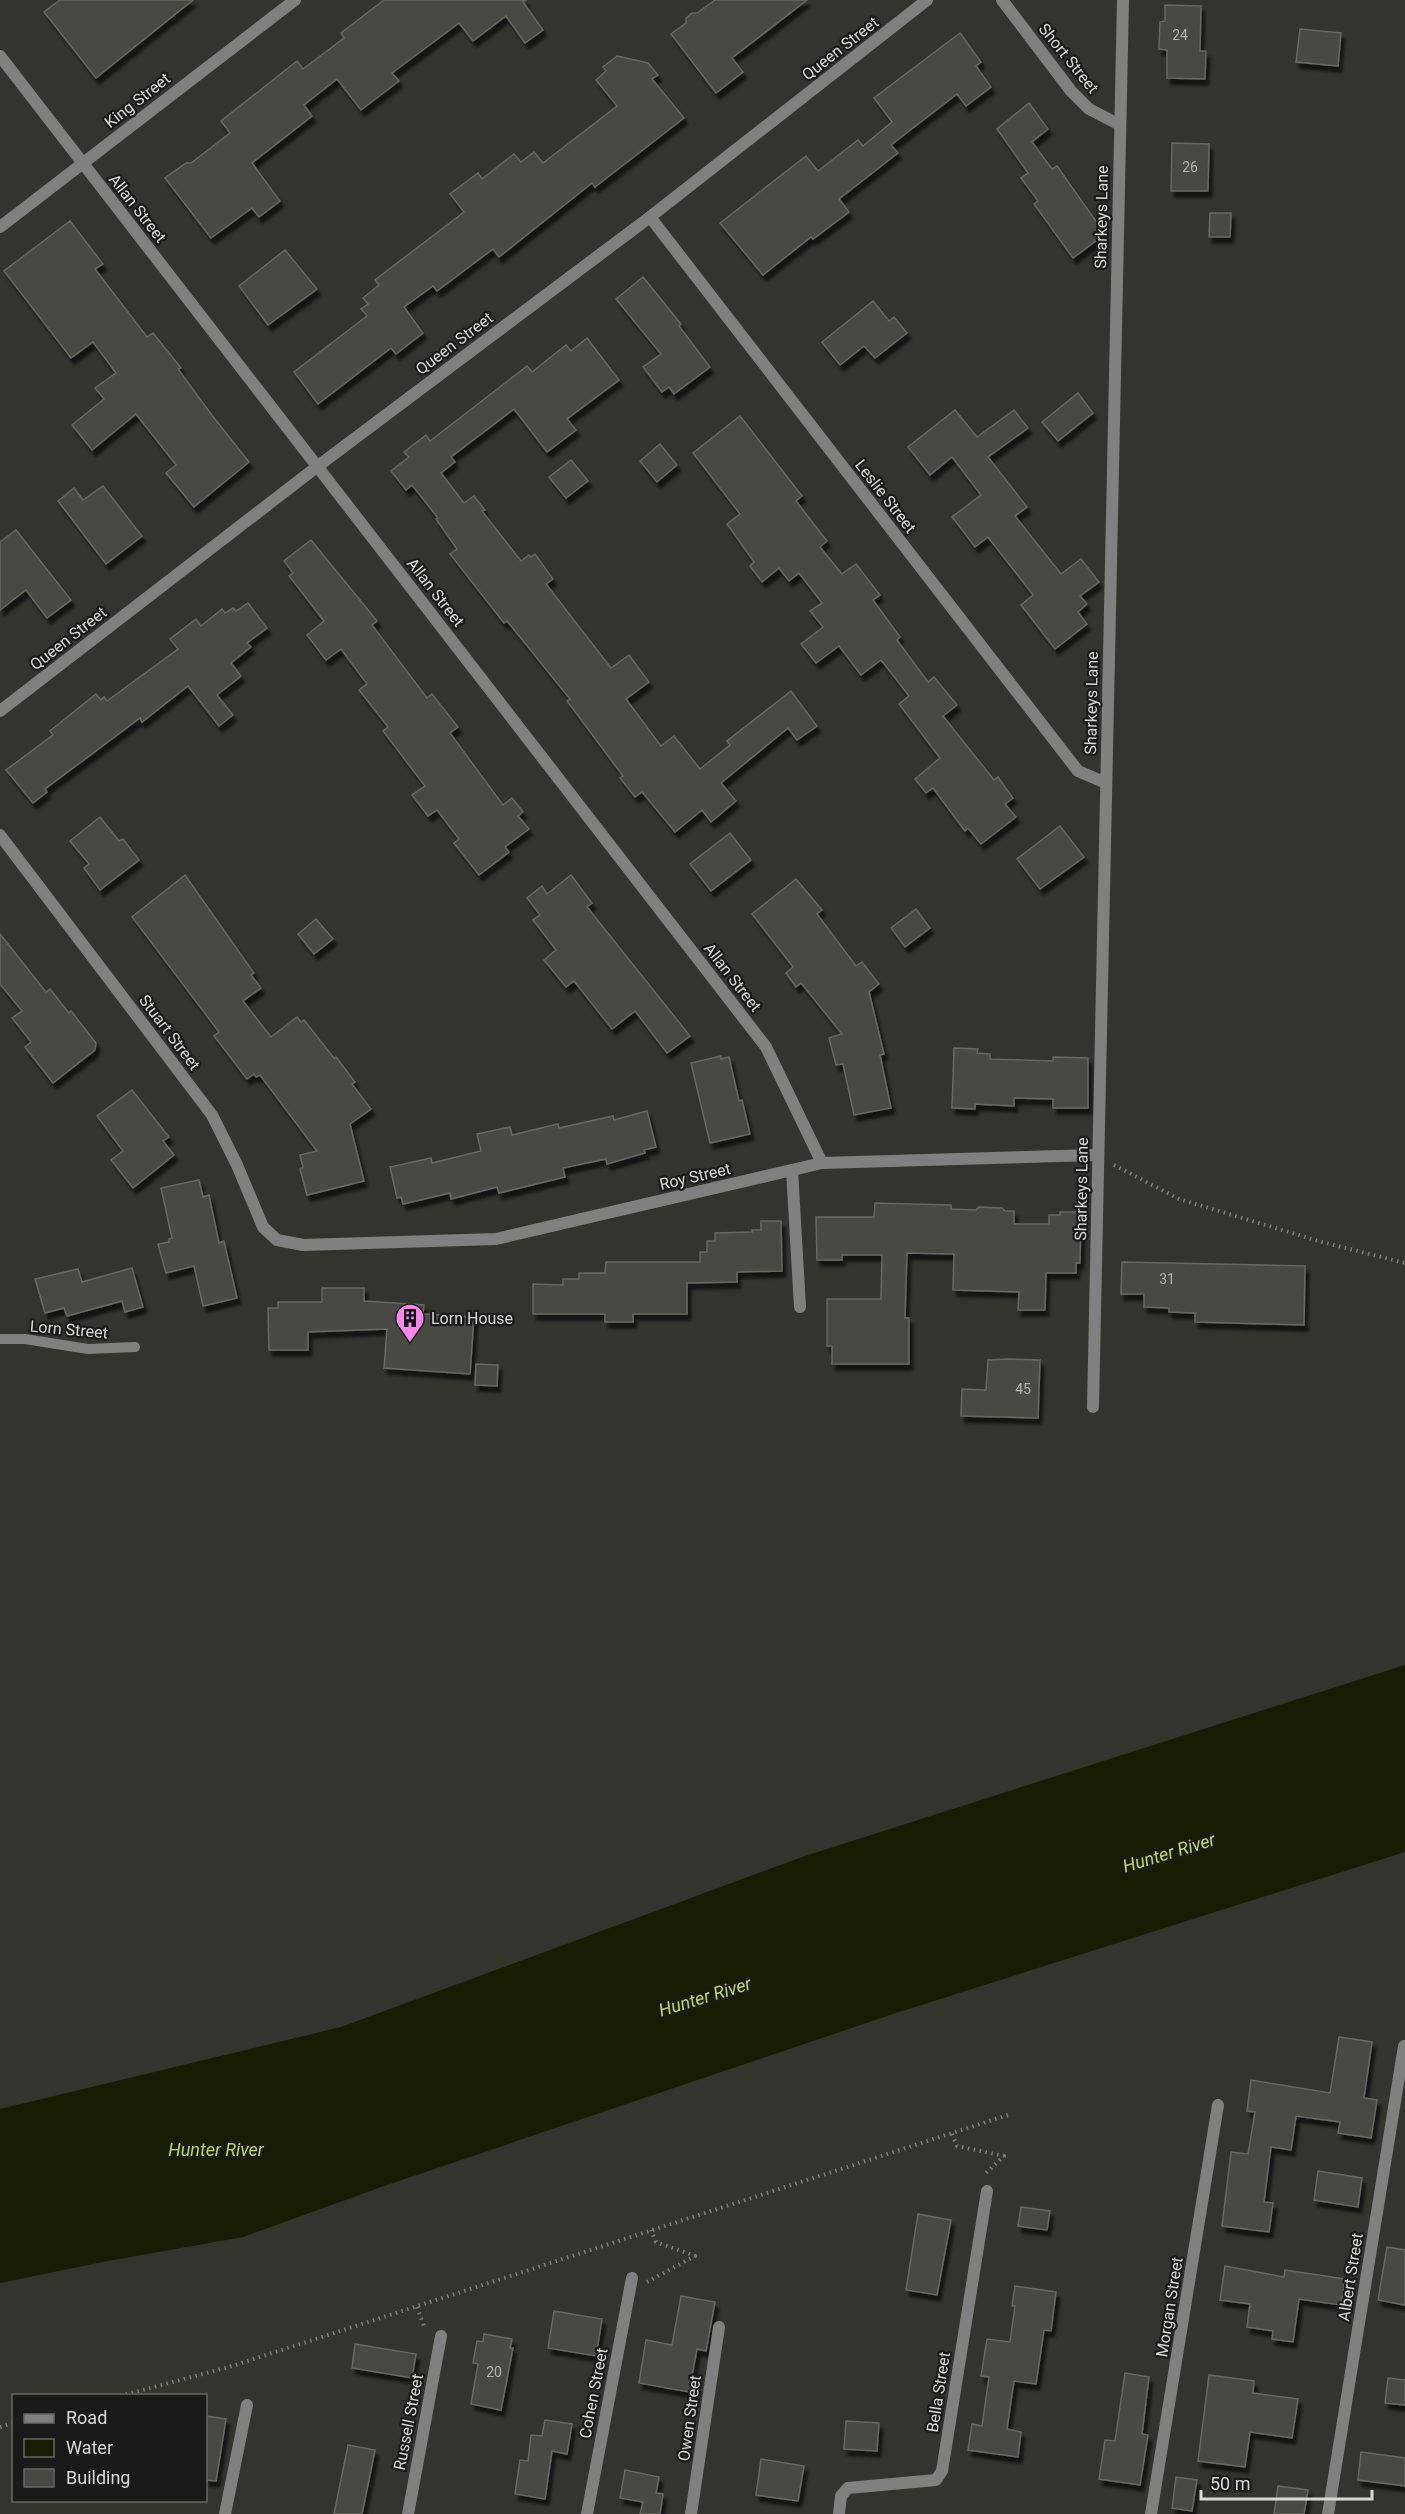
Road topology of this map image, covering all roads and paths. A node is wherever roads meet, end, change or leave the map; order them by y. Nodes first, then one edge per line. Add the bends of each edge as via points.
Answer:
1 (295, 0) edge
2 (927, 0) edge
3 (1002, 0) edge
4 (1123, 0) edge
5 (0, 56) edge
6 (1120, 125) junction
7 (82, 164) junction
8 (650, 217) junction
9 (0, 227) edge
10 (318, 466) junction
11 (0, 711) edge
12 (1106, 783) junction
13 (0, 835) edge
14 (1097, 1155) junction
15 (822, 1163) junction
16 (792, 1170) junction
17 (303, 1245) joint
18 (1405, 1263) edge
19 (800, 1307) dead end
20 (0, 1339) edge
21 (135, 1347) dead end
22 (1093, 1407) dead end
23 (1404, 2046) edge
24 (1218, 2105) dead end
25 (1011, 2114) dead end
26 (952, 2133) junction
27 (987, 2191) joint
28 (651, 2230) junction
29 (632, 2278) joint
30 (417, 2307) junction
31 (719, 2327) dead end
32 (427, 2334) dead end
33 (441, 2337) dead end
34 (128, 2394) edge
35 (247, 2405) dead end
36 (225, 2514) edge
37 (408, 2514) edge
38 (587, 2514) edge
39 (692, 2514) edge
40 (839, 2514) edge
41 (1151, 2514) edge
42 (1328, 2514) edge

1 - 7 street, King Street
2 - 8 street, Queen Street
3 - 6 street, Short Street via 1071,91 1089,109
4 - 6 street, Sharkeys Lane
5 - 7 street, Allan Street
6 - 12 street, Sharkeys Lane
7 - 9 street, King Street
7 - 10 street, Allan Street
8 - 10 street, Queen Street
8 - 12 street, Leslie Street via 1078,771
10 - 11 street, Queen Street
10 - 15 street, Allan Street via 766,1047
12 - 14 street, Sharkeys Lane
13 - 17 street, Stuart Street via 212,1115 263,1227 277,1239
14 - 15 street, Roy Street
14 - 18 path via 1179,1198
14 - 22 street, Sharkeys Lane
15 - 16 street, Roy Street
16 - 17 street, Roy Street via 496,1239
16 - 19 street
20 - 21 lane, Lorn Street via 88,1349
23 - 42 street, Albert Street
24 - 41 street, Morgan Street
25 - 26 path
26 - 27 path via 957,2146 1004,2156 972,2188
26 - 28 path
27 - 40 street, Bella Street via 942,2471 936,2480 848,2488 841,2496
28 - 29 path via 656,2242 695,2256 648,2282
28 - 30 path
29 - 38 street, Cohen Street
30 - 32 path
30 - 34 path via 229,2367
31 - 39 street, Owen Street
33 - 37 street, Russell Street
35 - 36 street

